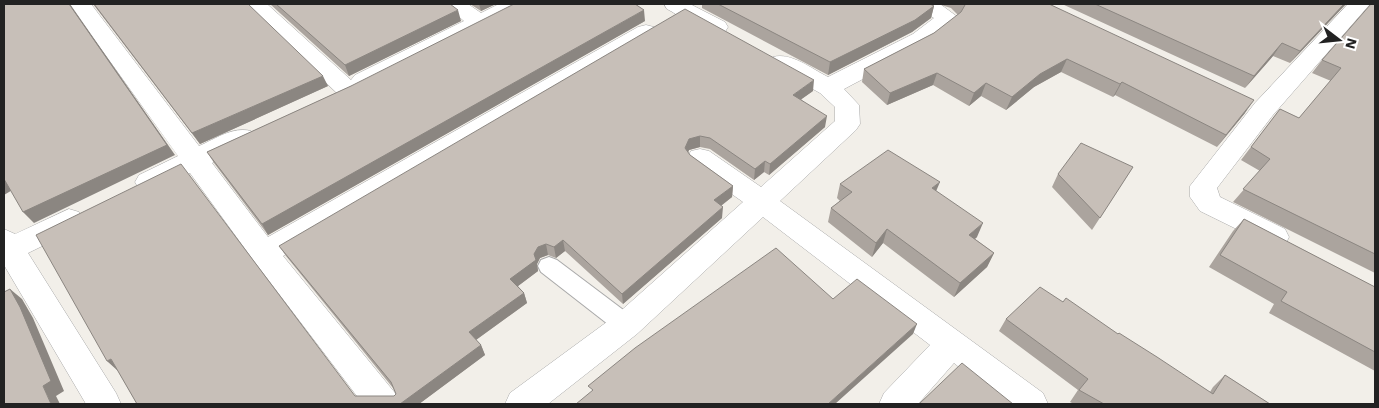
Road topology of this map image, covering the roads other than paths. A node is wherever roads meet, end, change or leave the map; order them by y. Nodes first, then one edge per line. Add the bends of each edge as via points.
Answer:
1 (80, 4) edge
2 (255, 4) edge
3 (454, 4) edge
4 (516, 4) edge
5 (926, 4) edge
6 (1359, 4) edge
7 (679, 7) edge
8 (478, 21) junction
9 (735, 37) edge
10 (760, 51) edge
11 (828, 87) junction
12 (347, 89) junction
13 (320, 101) edge
14 (266, 126) edge
15 (700, 158) dead end
16 (195, 159) junction
17 (124, 193) edge
18 (763, 201) junction
19 (88, 211) edge
20 (5, 247) edge
21 (1297, 248) edge
22 (264, 253) junction
23 (550, 266) dead end
24 (626, 325) junction
25 (952, 343) junction
26 (104, 404) edge
27 (383, 404) edge
28 (522, 404) edge
29 (896, 404) edge
30 (1031, 404) edge

1 - 16 street
2 - 12 street
3 - 8 street
4 - 8 street
5 - 11 street via 948,18 921,39
6 - 21 street via 1255,104 1204,186 1204,197 1210,204
7 - 9 street
7 - 22 street
8 - 12 street
10 - 11 street
11 - 18 street via 848,105 847,124
12 - 13 street
14 - 16 street
15 - 18 street
16 - 17 street
16 - 22 street
18 - 24 street
18 - 25 street
19 - 20 street
20 - 26 street
22 - 27 street
23 - 24 lane
24 - 28 street
25 - 29 street
25 - 30 street

